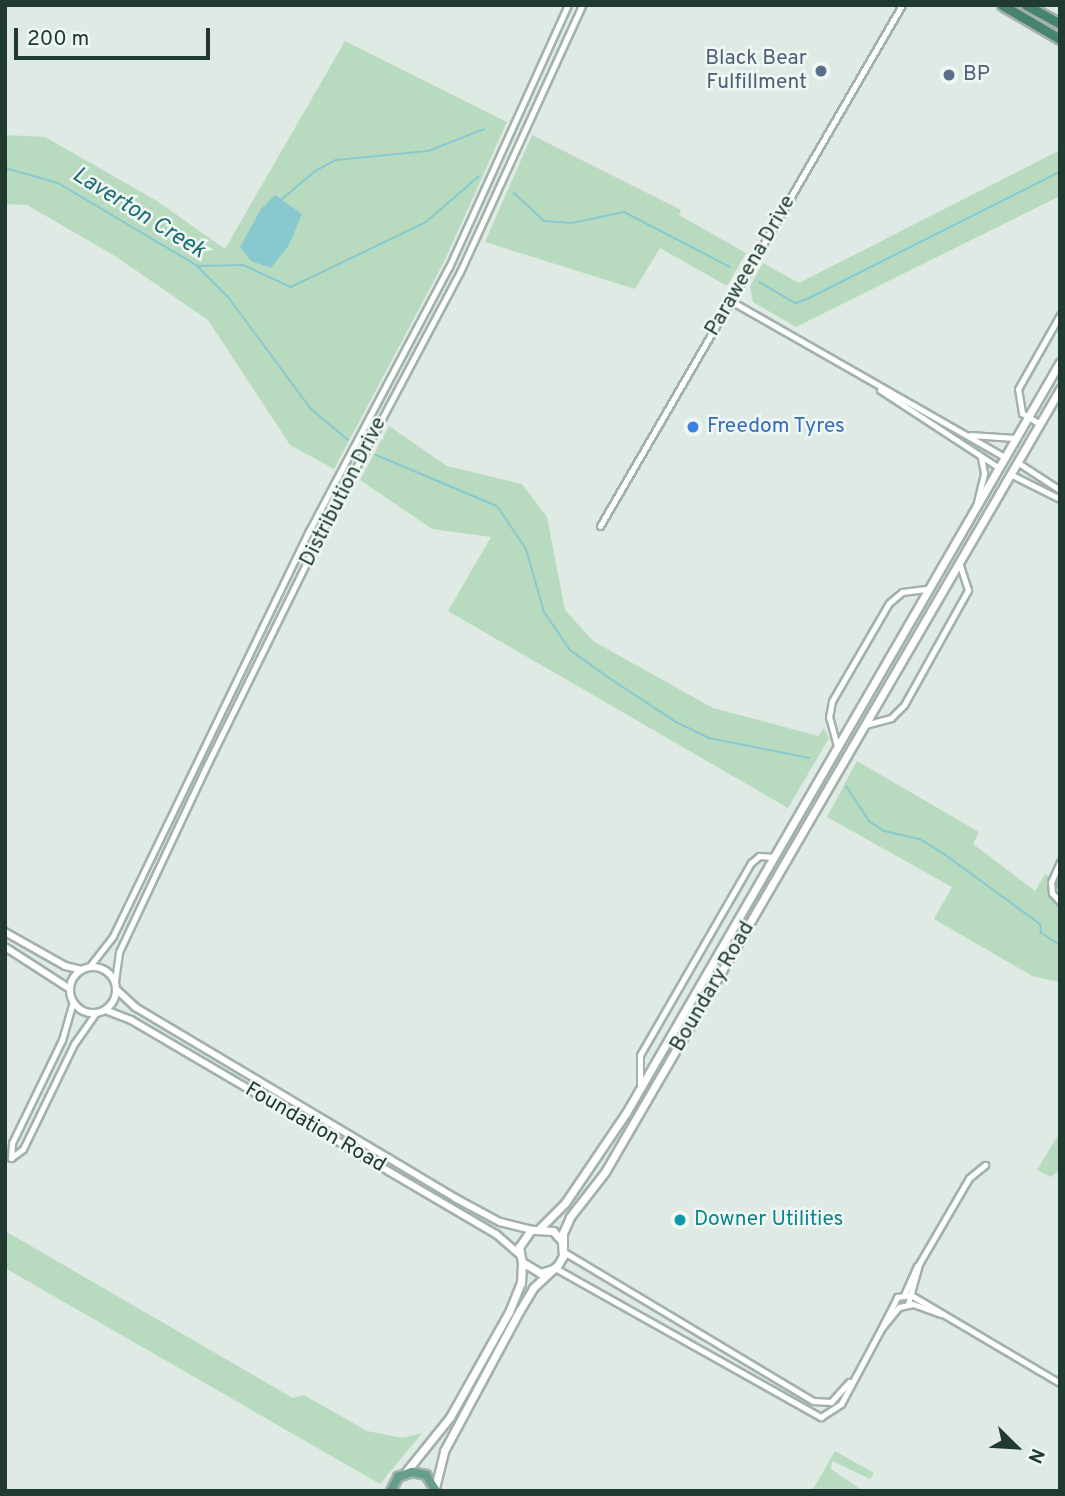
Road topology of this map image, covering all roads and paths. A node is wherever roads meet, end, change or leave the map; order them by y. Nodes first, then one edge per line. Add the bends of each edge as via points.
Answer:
1 (568, 5) edge
2 (582, 5) edge
3 (902, 5) edge
4 (1002, 5) edge
5 (1026, 5) edge
6 (1060, 24) edge
7 (1060, 39) edge
8 (517, 117) junction
9 (530, 122) junction
10 (458, 248) junction
11 (469, 253) junction
12 (731, 301) junction
13 (428, 307) junction
14 (438, 313) junction
15 (1060, 315) edge
16 (1060, 362) edge
17 (872, 384) junction
18 (1060, 389) edge
19 (1027, 418) junction
20 (1040, 424) junction
21 (964, 433) junction
22 (1017, 437) junction
23 (980, 455) junction
24 (1005, 457) junction
25 (1017, 463) junction
26 (999, 468) junction
27 (1010, 474) junction
28 (1060, 490) edge
29 (327, 496) junction
30 (1060, 499) edge
31 (338, 500) junction
32 (975, 508) junction
33 (600, 526) dead end
34 (293, 562) junction
35 (959, 563) junction
36 (305, 567) junction
37 (940, 570) junction
38 (928, 589) junction
39 (865, 725) junction
40 (837, 746) junction
41 (197, 757) junction
42 (208, 763) junction
43 (773, 857) junction
44 (1060, 862) edge
45 (785, 864) junction
46 (1060, 878) edge
47 (1060, 884) edge
48 (1060, 902) edge
49 (5, 932) edge
50 (5, 947) edge
51 (89, 967) junction
52 (82, 970) junction
53 (115, 981) junction
54 (70, 989) junction
55 (117, 990) junction
56 (73, 1002) junction
57 (105, 1010) junction
58 (96, 1013) junction
59 (640, 1089) junction
60 (985, 1165) dead end
61 (455, 1198) junction
62 (451, 1207) junction
63 (540, 1228) junction
64 (531, 1230) junction
65 (564, 1250) junction
66 (521, 1258) junction
67 (919, 1264) junction
68 (554, 1269) junction
69 (904, 1294) junction
70 (912, 1295) junction
71 (908, 1304) junction
72 (941, 1314) junction
73 (881, 1329) junction
74 (696, 1332) junction
75 (685, 1340) junction
76 (694, 1345) junction
77 (854, 1376) junction
78 (1060, 1384) edge
79 (829, 1403) junction
80 (830, 1415) junction
81 (405, 1473) junction
82 (436, 1490) edge
83 (391, 1491) edge

1 - 8 street, Distribution Drive
2 - 9 street, Distribution Drive
3 - 12 street, Paraweena Drive
4 - 7 highway
5 - 6 highway
8 - 9 street
8 - 10 street, Distribution Drive
9 - 11 street, Distribution Drive
10 - 11 street
10 - 13 street, Distribution Drive
11 - 14 street, Distribution Drive
12 - 17 street
12 - 33 street, Paraweena Drive
13 - 14 street
13 - 29 street, Distribution Drive
14 - 31 street, Distribution Drive
15 - 19 street via 1018,389 1018,405
16 - 19 main road, Boundary Road
17 - 21 street
17 - 23 street via 905,410
18 - 20 main road, Boundary Road
19 - 20 street
19 - 22 main road, Boundary Road
20 - 25 main road, Boundary Road
21 - 22 street via 1003,440
21 - 24 street
22 - 24 main road, Boundary Road
23 - 26 street
23 - 32 street via 984,474
24 - 25 main road
24 - 26 main road, Boundary Road
25 - 27 main road, Boundary Road
25 - 28 street
26 - 27 main road
26 - 32 main road, Boundary Road
27 - 30 street
27 - 35 main road, Boundary Road
29 - 31 street
29 - 34 street, Distribution Drive
31 - 36 street, Distribution Drive
32 - 37 main road, Boundary Road
34 - 36 street
34 - 41 street, Distribution Drive
35 - 37 main road
35 - 39 main road, Boundary Road
35 - 39 street via 968,590 911,693 897,714
36 - 42 street, Distribution Drive
37 - 38 main road, Boundary Road
38 - 40 main road, Boundary Road
38 - 40 street via 902,592 889,603 832,701 829,717
39 - 45 main road, Boundary Road
40 - 43 main road, Boundary Road
41 - 42 street
41 - 51 street, Distribution Drive via 113,936
42 - 53 street, Distribution Drive via 119,952
43 - 45 main road
43 - 59 main road, Boundary Road
43 - 59 street via 759,856 751,863 647,1043 637,1063
44 - 48 street via 1051,882 1052,893
45 - 65 main road, Boundary Road via 605,1172 565,1226
46 - 47 street
49 - 52 street via 65,966
50 - 54 street
51 - 52 street
51 - 53 street via 104,970
52 - 54 street
53 - 55 street
54 - 56 street
55 - 57 street
55 - 61 street, Foundation Road via 135,1007
56 - 58 street via 83,1011
56 - 58 street via 62,1040 12,1143 11,1158 23,1149 74,1044
57 - 58 street
57 - 62 street, Foundation Road via 131,1020
59 - 63 main road, Boundary Road via 565,1203
60 - 67 street via 969,1178
61 - 62 street
61 - 64 street, Foundation Road via 500,1222
62 - 66 street, Foundation Road via 508,1241
63 - 64 main road
63 - 65 main road via 558,1236
64 - 66 main road via 521,1240
65 - 68 main road
65 - 74 street
66 - 68 main road via 540,1272
66 - 81 main road via 517,1295 503,1324 450,1417
67 - 69 street via 909,1275
67 - 70 street
68 - 75 street
68 - 82 main road via 520,1310 444,1451
69 - 70 street
69 - 71 street
69 - 73 street via 890,1307
70 - 71 street
70 - 72 street
71 - 72 street
71 - 73 street via 899,1307
72 - 78 street
73 - 77 street
74 - 75 street
74 - 76 street
74 - 79 street via 813,1401
75 - 76 street
76 - 80 street via 813,1415
77 - 79 street
77 - 80 street via 841,1404
79 - 80 street
81 - 82 main road via 426,1475
81 - 83 main road

